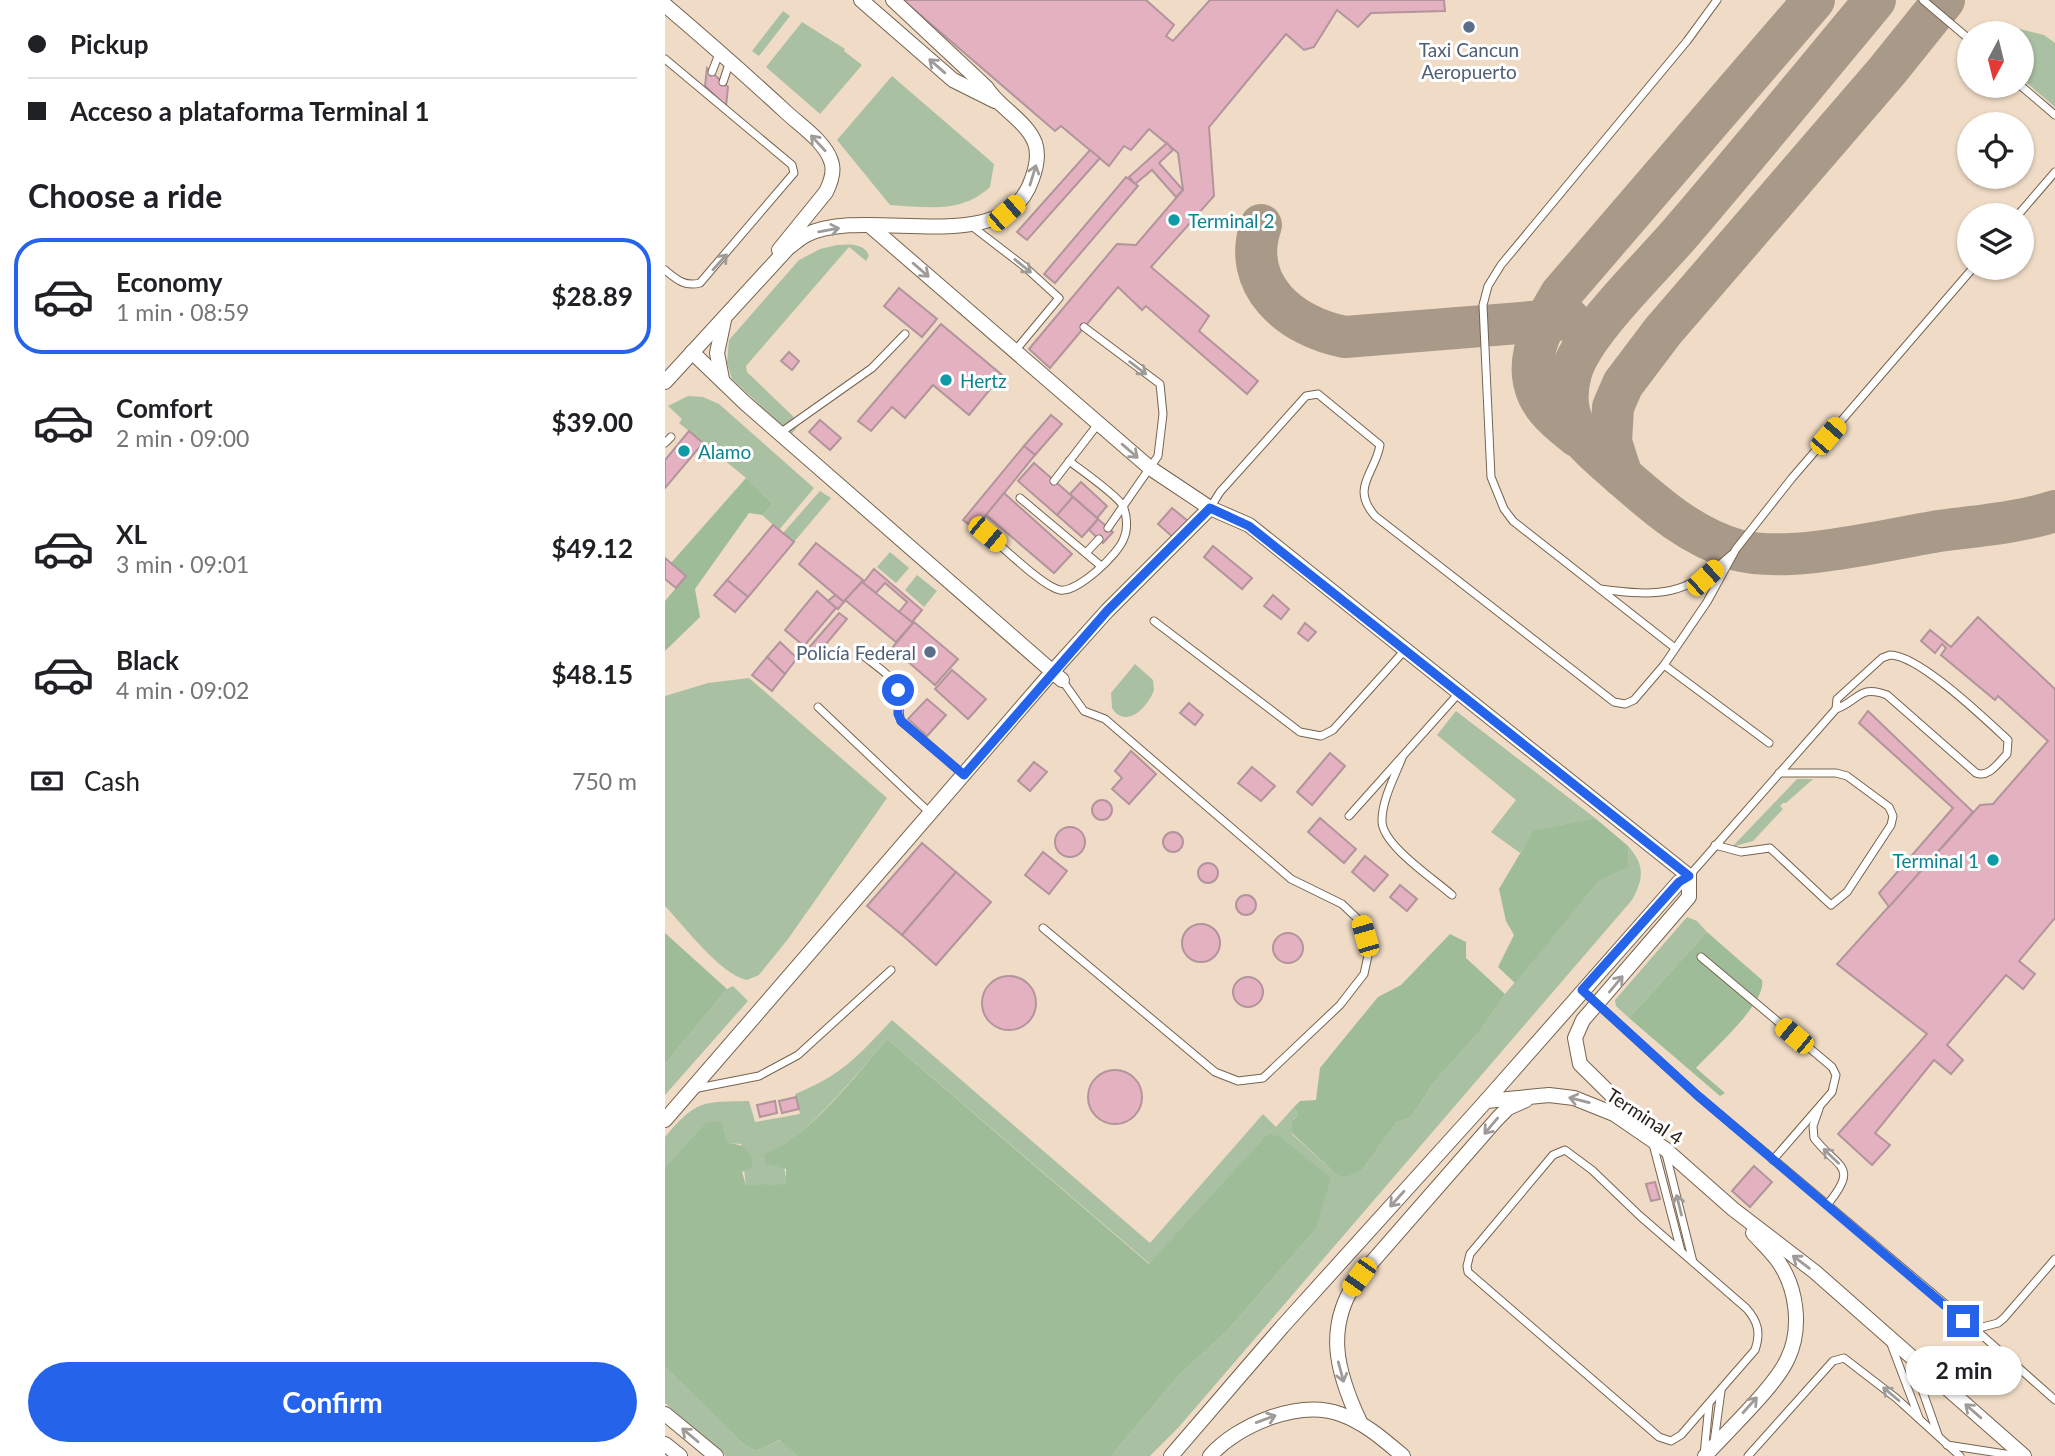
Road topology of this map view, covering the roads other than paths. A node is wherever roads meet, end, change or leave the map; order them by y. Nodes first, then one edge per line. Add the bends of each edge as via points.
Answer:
1 (861, 0) edge
2 (877, 0) edge
3 (1717, 0) edge
4 (1923, 0) edge
5 (895, 2) edge
6 (665, 5) edge
7 (883, 18) junction
8 (1957, 29) edge
9 (725, 55) junction
10 (665, 58) edge
11 (712, 72) dead end
12 (723, 82) dead end
13 (2034, 97) edge
14 (995, 101) junction
15 (2055, 115) edge
16 (2055, 172) edge
17 (2028, 203) edge
18 (969, 224) junction
19 (869, 225) junction
20 (665, 270) edge
21 (758, 280) junction
22 (1963, 280) edge
23 (1059, 298) junction
24 (1062, 308) dead end
25 (724, 319) junction
26 (1084, 327) dead end
27 (905, 334) dead end
28 (692, 352) junction
29 (1014, 352) junction
30 (665, 382) edge
31 (723, 382) junction
32 (1098, 424) junction
33 (780, 433) junction
34 (671, 437) dead end
35 (665, 443) edge
36 (1069, 461) junction
37 (1150, 468) junction
38 (1054, 481) dead end
39 (1020, 498) dead end
40 (1122, 504) junction
41 (1210, 508) junction
42 (1108, 528) dead end
43 (987, 534) dead end
44 (1098, 539) dead end
45 (1736, 549) junction
46 (1086, 553) junction
47 (1101, 566) junction
48 (1597, 588) junction
49 (1154, 621) dead end
50 (1675, 648) junction
51 (1405, 649) junction
52 (865, 657) dead end
53 (1664, 665) junction
54 (1057, 676) junction
55 (1459, 693) junction
56 (818, 707) dead end
57 (1836, 709) junction
58 (1769, 743) dead end
59 (1402, 758) junction
60 (1779, 773) junction
61 (964, 775) junction
62 (930, 813) junction
63 (1349, 816) dead end
64 (1715, 845) junction
65 (1689, 876) junction
66 (1452, 895) dead end
67 (1043, 928) dead end
68 (1701, 957) dead end
69 (891, 970) dead end
70 (1582, 990) junction
71 (1599, 1004) junction
72 (692, 1089) junction
73 (1549, 1095) junction
74 (1486, 1101) junction
75 (1821, 1105) junction
76 (665, 1120) edge
77 (1659, 1144) junction
78 (1773, 1160) junction
79 (1827, 1205) junction
80 (1733, 1209) junction
81 (1681, 1252) junction
82 (2055, 1259) edge
83 (1693, 1262) junction
84 (1975, 1329) junction
85 (1889, 1337) junction
86 (1909, 1355) junction
87 (1721, 1390) junction
88 (2055, 1400) edge
89 (1709, 1403) junction
90 (665, 1414) edge
91 (1920, 1419) junction
92 (1360, 1422) junction
93 (1938, 1436) junction
94 (665, 1444) edge
95 (1947, 1445) junction
96 (1707, 1453) edge
97 (680, 1456) edge
98 (716, 1456) edge
99 (1171, 1456) edge
100 (1210, 1456) edge
101 (1403, 1456) edge
102 (1748, 1456) edge
103 (1960, 1456) edge
104 (2022, 1456) edge

1 - 7 street
2 - 5 street
2 - 7 street
3 - 48 lane via 1501,265 1488,285 1483,305 1491,477 1498,497 1513,521
4 - 8 lane
5 - 14 street via 986,87
6 - 9 street
14 -> 7 street via 953,80
9 - 11 lane
9 - 12 lane
21 -> 9 street via 826,192 832,162 816,140
20 -> 10 lane via 680,282 700,283 793,177 792,165
13 - 15 lane
18 -> 14 street via 987,223 1006,213 1021,200 1036,166 1031,134
16 - 17 lane
18 - 19 street
18 -> 23 lane
21 -> 19 street via 788,247 807,234
19 -> 29 street
21 - 25 street
22 - 45 lane
23 - 24 lane
23 - 29 lane
25 - 28 street
25 - 31 street via 717,353
26 -> 37 lane via 1160,384 1161,436 1158,456
27 - 33 lane via 872,368
28 - 30 street
28 - 31 street
29 - 32 street
31 - 33 street
32 - 36 lane
32 -> 37 street
33 - 54 street
34 - 35 lane
36 - 38 lane
36 - 40 lane
37 - 40 lane
37 - 41 street
39 - 46 lane
40 - 42 lane
40 - 47 lane via 1125,537 1118,552
41 - 51 street via 1249,526
41 - 53 lane via 1306,396 1318,394 1378,441 1380,449 1366,478 1365,505 1397,533 1614,702 1633,700
41 - 54 street via 1107,611
43 - 47 lane via 1046,584 1060,590 1074,589
44 - 46 lane
45 - 48 lane via 1705,578 1685,587 1631,593
45 - 50 lane
46 - 47 lane
48 - 50 lane
49 - 51 lane via 1300,732 1321,736 1333,730
50 - 53 lane
51 - 55 street
52 - 61 lane via 898,690 901,721
53 - 58 lane
54 - 61 street
54 - 67 lane via 1084,710 1105,719 1291,879 1342,904 1361,922 1369,951 1364,974 1340,1005 1263,1077 1238,1081 1215,1072
55 - 59 lane
55 - 65 street
56 - 62 lane
57 - 57 lane via 1862,692 1887,695 1980,775 1989,772 2009,750 2007,740 1957,693 1901,656 1882,658 1837,699
57 - 60 lane
59 - 63 lane
59 - 66 lane via 1382,823 1388,839
60 - 64 lane
60 - 64 lane via 1847,776 1889,807 1891,825 1847,892 1831,905 1770,848 1741,852
61 - 62 street
62 - 72 street
64 - 65 lane
65 - 70 street
71 -> 65 street via 1689,897
68 - 75 lane via 1832,1067 1835,1084
69 - 72 lane via 798,1055 759,1076
70 - 71 lane
70 - 74 street
71 - 77 street via 1574,1038 1580,1064
71 - 78 lane
72 - 76 street
73 - 74 street, Terminal 4
77 -> 73 street, Terminal 4 via 1594,1104
73 -> 92 street via 1508,1108 1345,1296 1337,1317 1337,1358
74 -> 99 street
75 - 78 lane
79 -> 75 lane via 1843,1185 1844,1172 1814,1138
77 - 80 street, Terminal 4
77 - 81 lane
83 -> 77 lane
78 - 79 lane
79 - 84 lane
85 -> 80 street, Terminal 4
96 -> 80 street via 1789,1358 1796,1320 1790,1283 1779,1262
81 - 83 lane
81 - 89 lane via 1592,1170 1561,1149 1470,1254 1467,1266 1488,1292 1658,1437 1676,1439
82 - 84 lane via 2004,1318
83 - 87 lane via 1746,1308 1757,1324 1755,1350
84 - 88 lane
85 - 86 street, Terminal 4
85 - 91 lane
86 - 93 lane
104 -> 86 street, Terminal 4
87 - 89 lane
87 - 96 lane
89 - 96 lane
98 -> 90 street
91 - 93 lane
91 -> 102 lane via 1857,1367 1838,1359
100 -> 92 street via 1229,1437 1280,1414 1336,1412
92 - 101 street
93 - 95 lane
94 - 97 street
95 - 103 lane
95 - 104 lane

